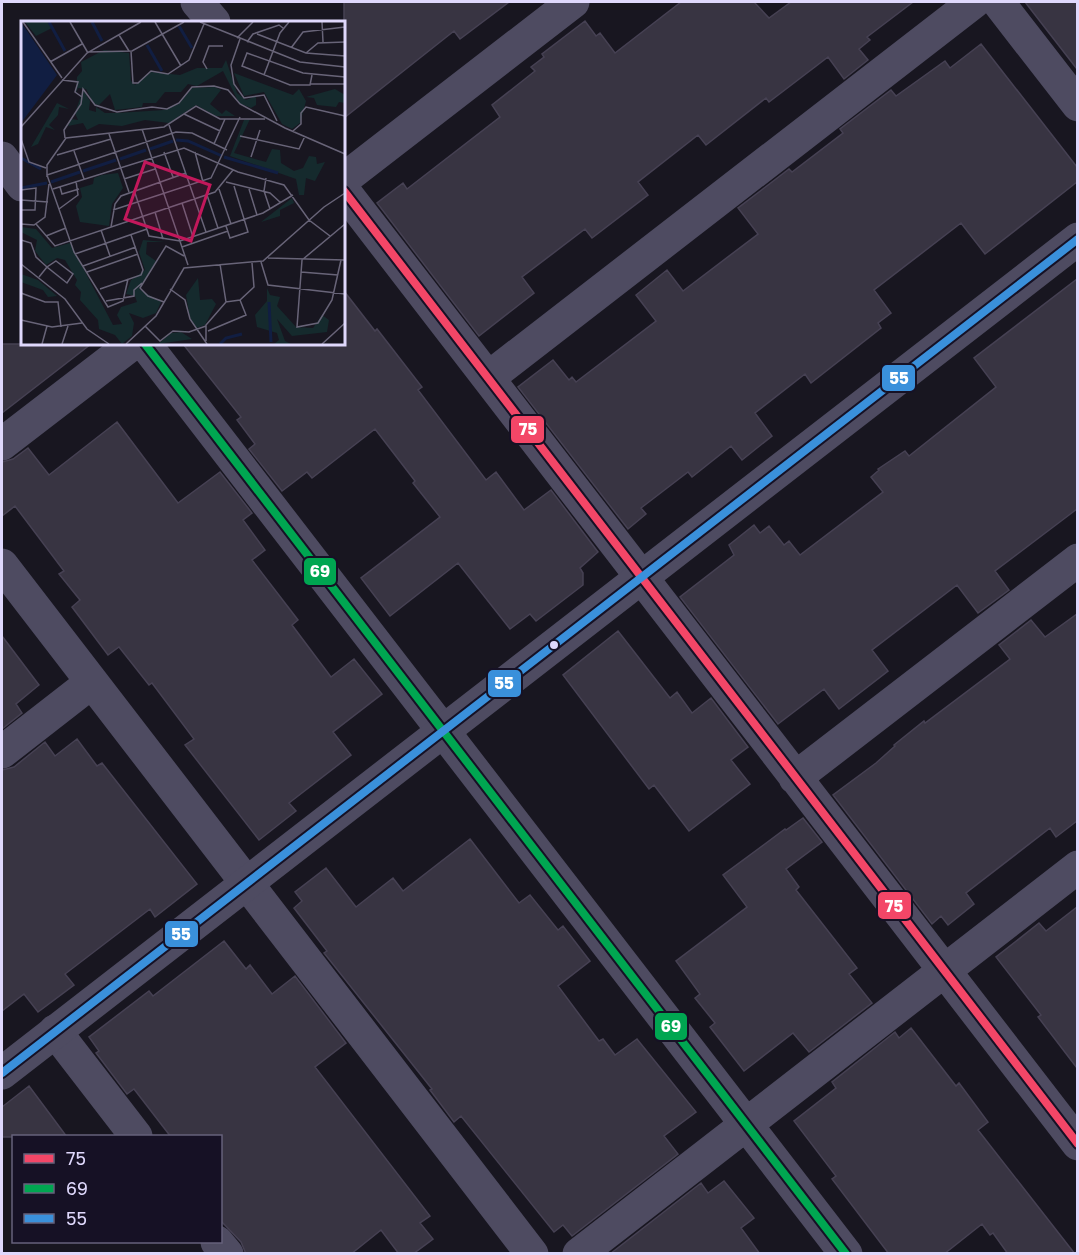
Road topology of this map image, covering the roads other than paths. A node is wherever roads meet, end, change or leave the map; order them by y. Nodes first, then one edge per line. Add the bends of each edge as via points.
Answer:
1 (197, 2) edge
2 (573, 2) edge
3 (974, 2) edge
4 (998, 2) edge
5 (213, 21) edge
6 (1077, 105) edge
7 (2, 158) edge
8 (345, 178) edge
9 (21, 184) edge
10 (345, 192) edge
11 (1077, 239) edge
12 (131, 345) edge
13 (146, 345) edge
14 (488, 378) junction
15 (2, 444) edge
16 (1077, 560) edge
17 (2, 565) edge
18 (641, 577) junction
19 (92, 682) junction
20 (443, 731) junction
21 (2, 752) edge
22 (795, 778) junction
23 (1077, 867) edge
24 (246, 883) junction
25 (944, 971) junction
26 (55, 1031) junction
27 (2, 1073) edge
28 (746, 1124) junction
29 (134, 1135) edge
30 (1077, 1144) edge
31 (532, 1254) edge
32 (579, 1254) edge
33 (846, 1254) edge

1 - 5 street
2 - 8 street
3 - 14 street
4 - 6 street
7 - 9 street
10 - 14 street
11 - 18 street
12 - 15 street
13 - 20 street
14 - 18 street
16 - 22 street
17 - 19 street
18 - 20 street
18 - 22 street
19 - 21 street
19 - 24 street
20 - 24 street
20 - 28 street
22 - 25 street
23 - 25 street
24 - 26 street
24 - 31 street
25 - 28 street
25 - 30 street
26 - 27 street
26 - 29 street
28 - 32 street
28 - 33 street

